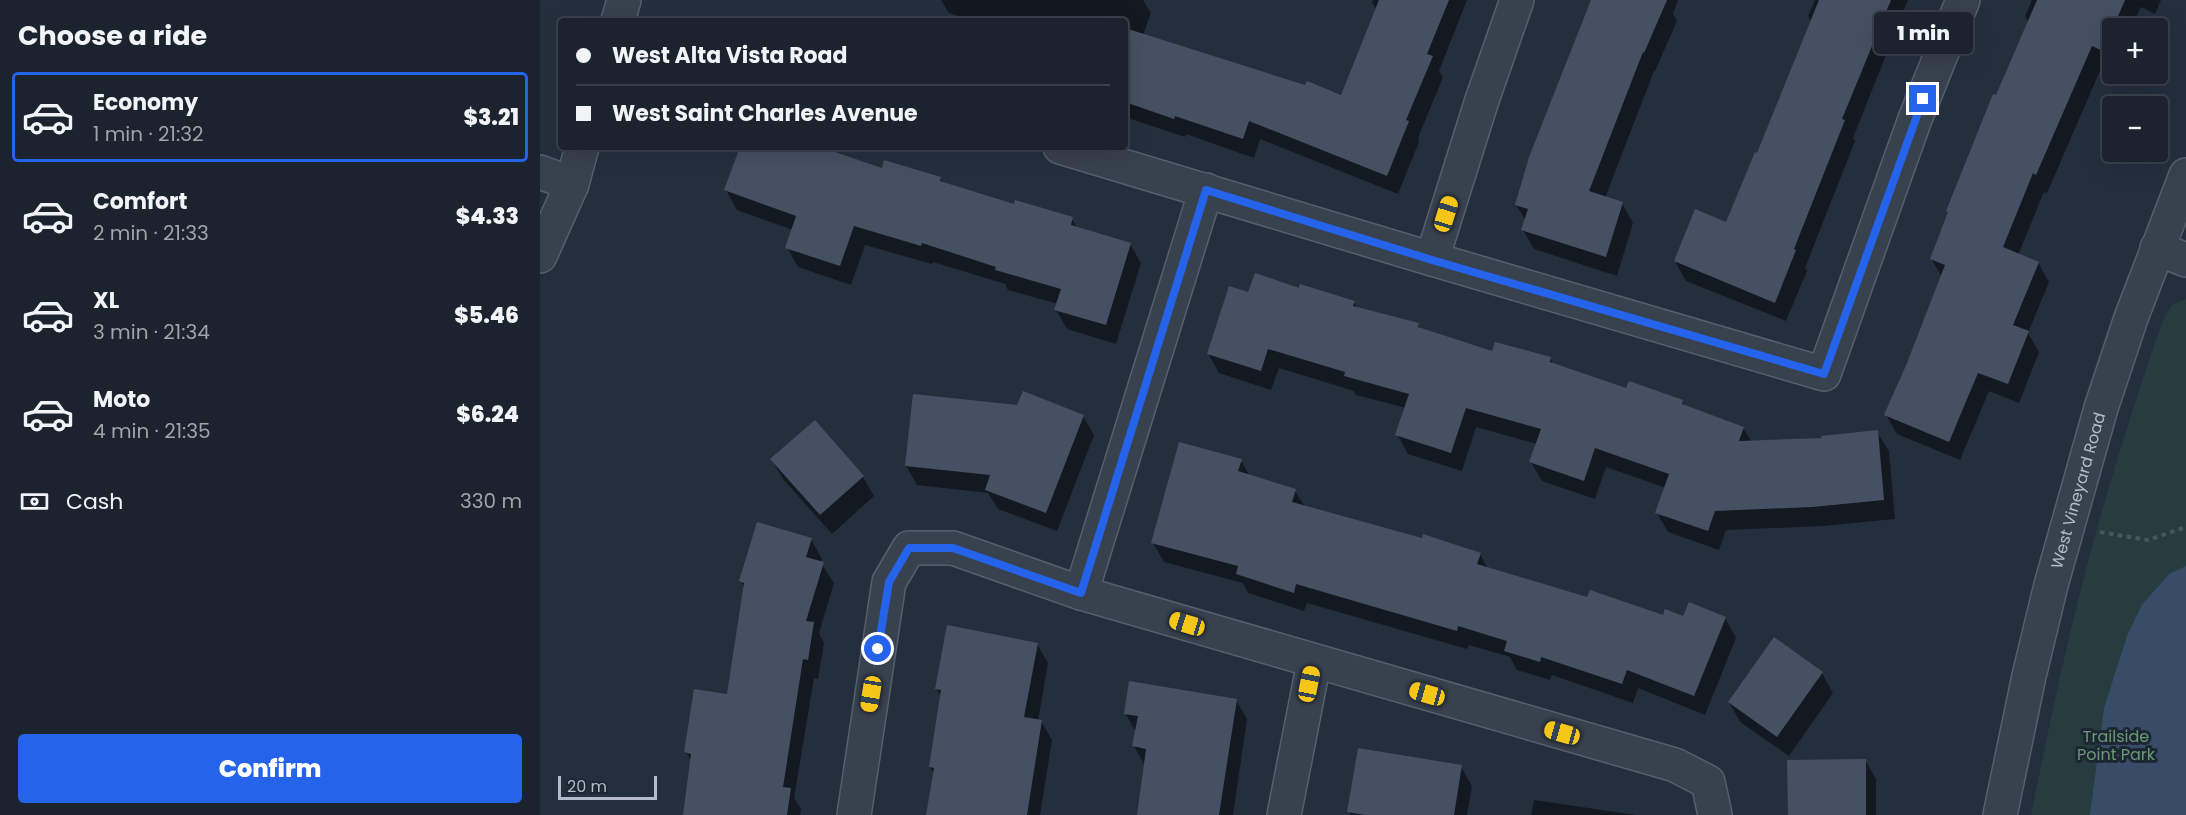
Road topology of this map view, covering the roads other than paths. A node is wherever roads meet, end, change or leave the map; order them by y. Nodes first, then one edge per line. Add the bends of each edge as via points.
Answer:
1 (624, 0) edge
2 (1517, 0) edge
3 (1963, 0) edge
4 (619, 18) edge
5 (581, 150) edge
6 (1070, 150) edge
7 (540, 172) edge
8 (2186, 175) edge
9 (572, 184) junction
10 (1206, 190) junction
11 (2171, 254) edge
12 (540, 256) edge
13 (1432, 260) junction
14 (1081, 593) junction
15 (1314, 662) junction
16 (854, 815) edge
17 (1284, 815) edge
18 (1714, 815) edge
19 (2000, 815) edge

1 - 4 street
2 - 13 street
3 - 13 street via 1915,119 1824,374
5 - 9 street
6 - 10 street
7 - 9 street
8 - 11 street, West Vineyard Road
9 - 12 street
10 - 13 street
10 - 14 street
11 - 19 street, West Vineyard Road via 2131,318 2101,408 2029,676
14 - 15 street
14 - 16 street via 953,548 909,548 889,582
15 - 17 street
15 - 18 street via 1675,765 1708,782

